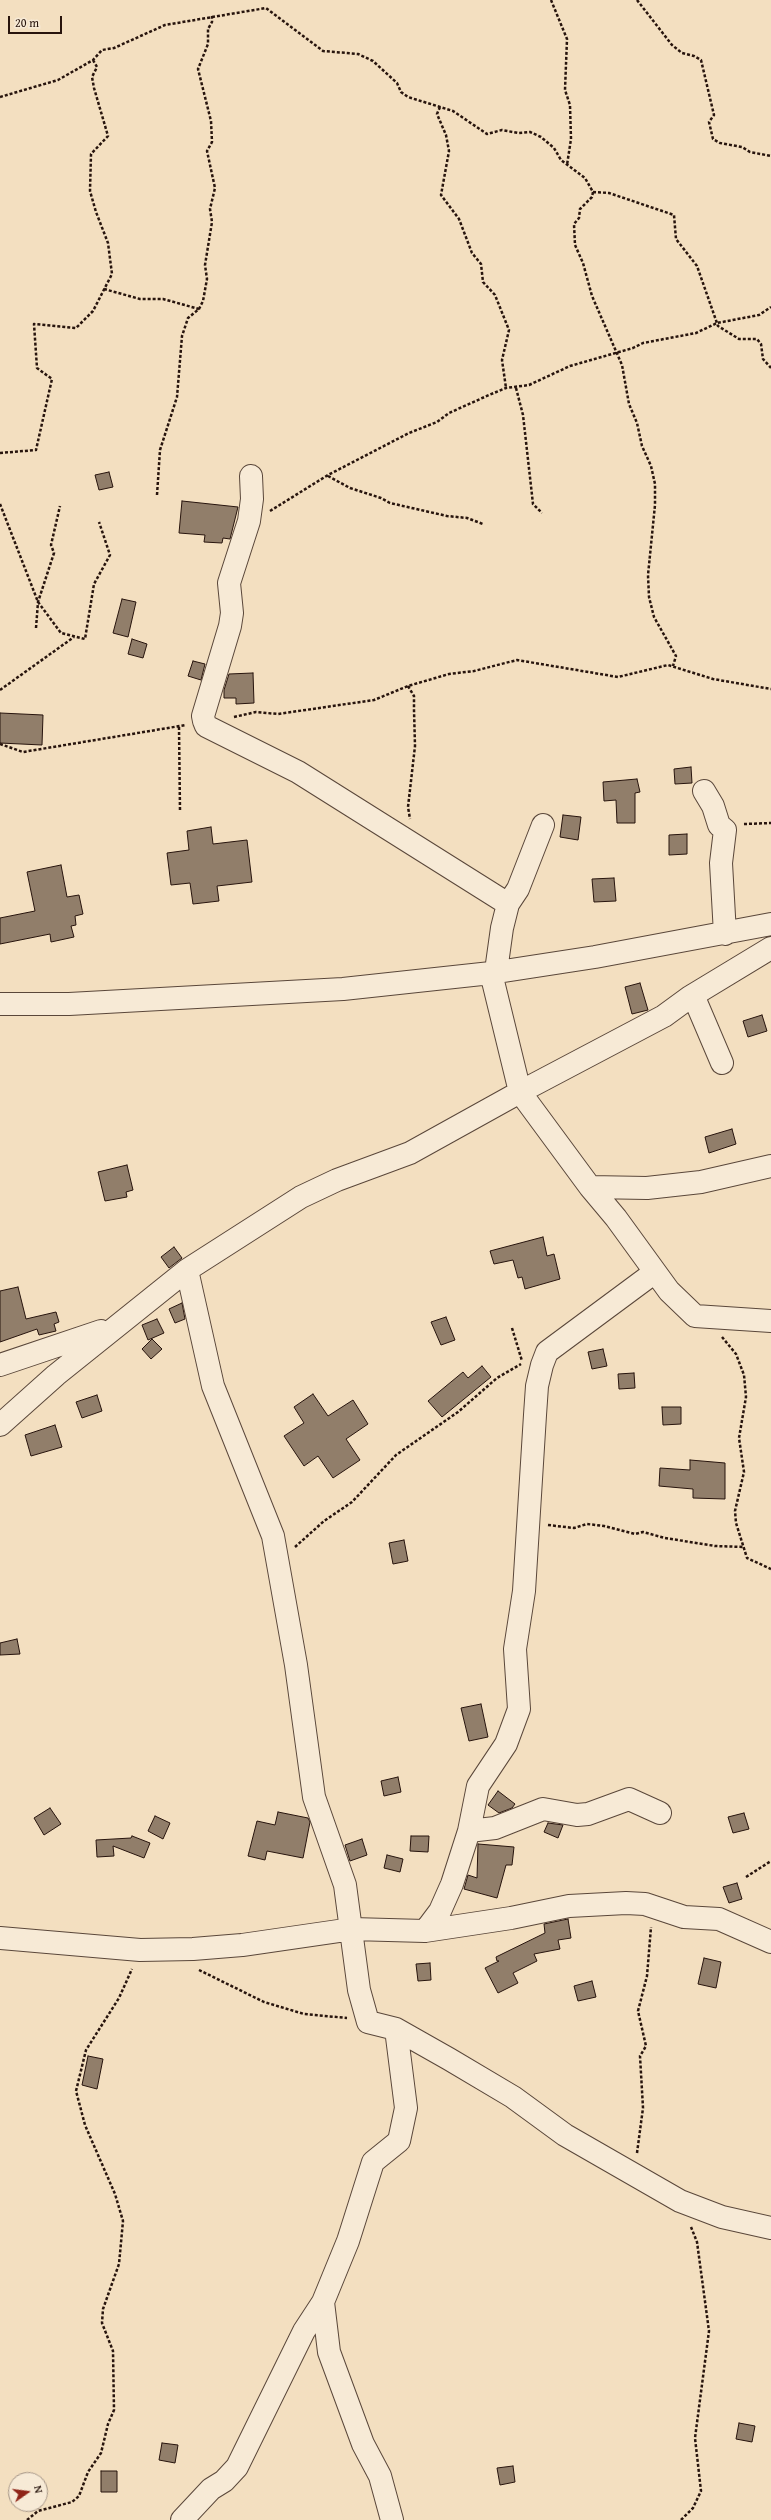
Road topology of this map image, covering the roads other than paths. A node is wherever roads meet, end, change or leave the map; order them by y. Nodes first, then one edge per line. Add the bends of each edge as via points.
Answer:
1 (251, 476) dead end
2 (704, 791) dead end
3 (543, 825) dead end
4 (508, 904) junction
5 (771, 924) edge
6 (725, 934) junction
7 (771, 948) edge
8 (493, 972) junction
9 (693, 995) junction
10 (0, 1004) edge
11 (722, 1063) dead end
12 (520, 1092) junction
13 (771, 1166) edge
14 (590, 1187) junction
15 (187, 1270) junction
16 (655, 1272) junction
17 (771, 1321) edge
18 (115, 1327) junction
19 (0, 1365) edge
20 (0, 1425) edge
21 (660, 1813) dead end
22 (469, 1831) junction
23 (352, 1929) junction
24 (425, 1931) junction
25 (0, 1938) edge
26 (771, 1942) edge
27 (396, 2029) junction
28 (771, 2228) edge
29 (323, 2302) junction
30 (182, 2520) edge
31 (392, 2520) edge

1 - 4 street via 252,499 247,527 229,583 232,613 230,626 203,716 206,726 298,772
2 - 6 street via 713,806 719,825 725,830 721,863
3 - 4 street via 520,885
4 - 8 street
5 - 6 street
6 - 8 street
7 - 9 street
8 - 10 street via 343,990 69,1004
8 - 12 street
9 - 11 street
9 - 12 street via 664,1016
12 - 14 street
12 - 15 street via 410,1153 337,1180 301,1197
13 - 14 street via 694,1183 647,1188
14 - 16 street
15 - 18 street
15 - 23 street via 213,1386 273,1536 296,1665 314,1797 345,1885
16 - 17 street via 668,1291 695,1316
16 - 22 street via 547,1352 537,1386 523,1606 514,1655 520,1693 519,1709 506,1744 478,1786
18 - 19 street
18 - 20 street
21 - 22 street via 629,1799 577,1816 543,1809 495,1828
22 - 24 street via 452,1884 440,1911
23 - 24 street
23 - 25 street via 242,1946 140,1950
23 - 27 street via 359,1990 368,2022
24 - 26 street via 569,1906 631,1903 684,1917 730,1922
27 - 28 street via 513,2097 566,2135 638,2179 680,2201 722,2217
27 - 29 street via 406,2108 404,2125 399,2141 373,2162 348,2241
29 - 30 street via 304,2331 237,2467 211,2489
29 - 31 street via 330,2352 363,2444 380,2476

